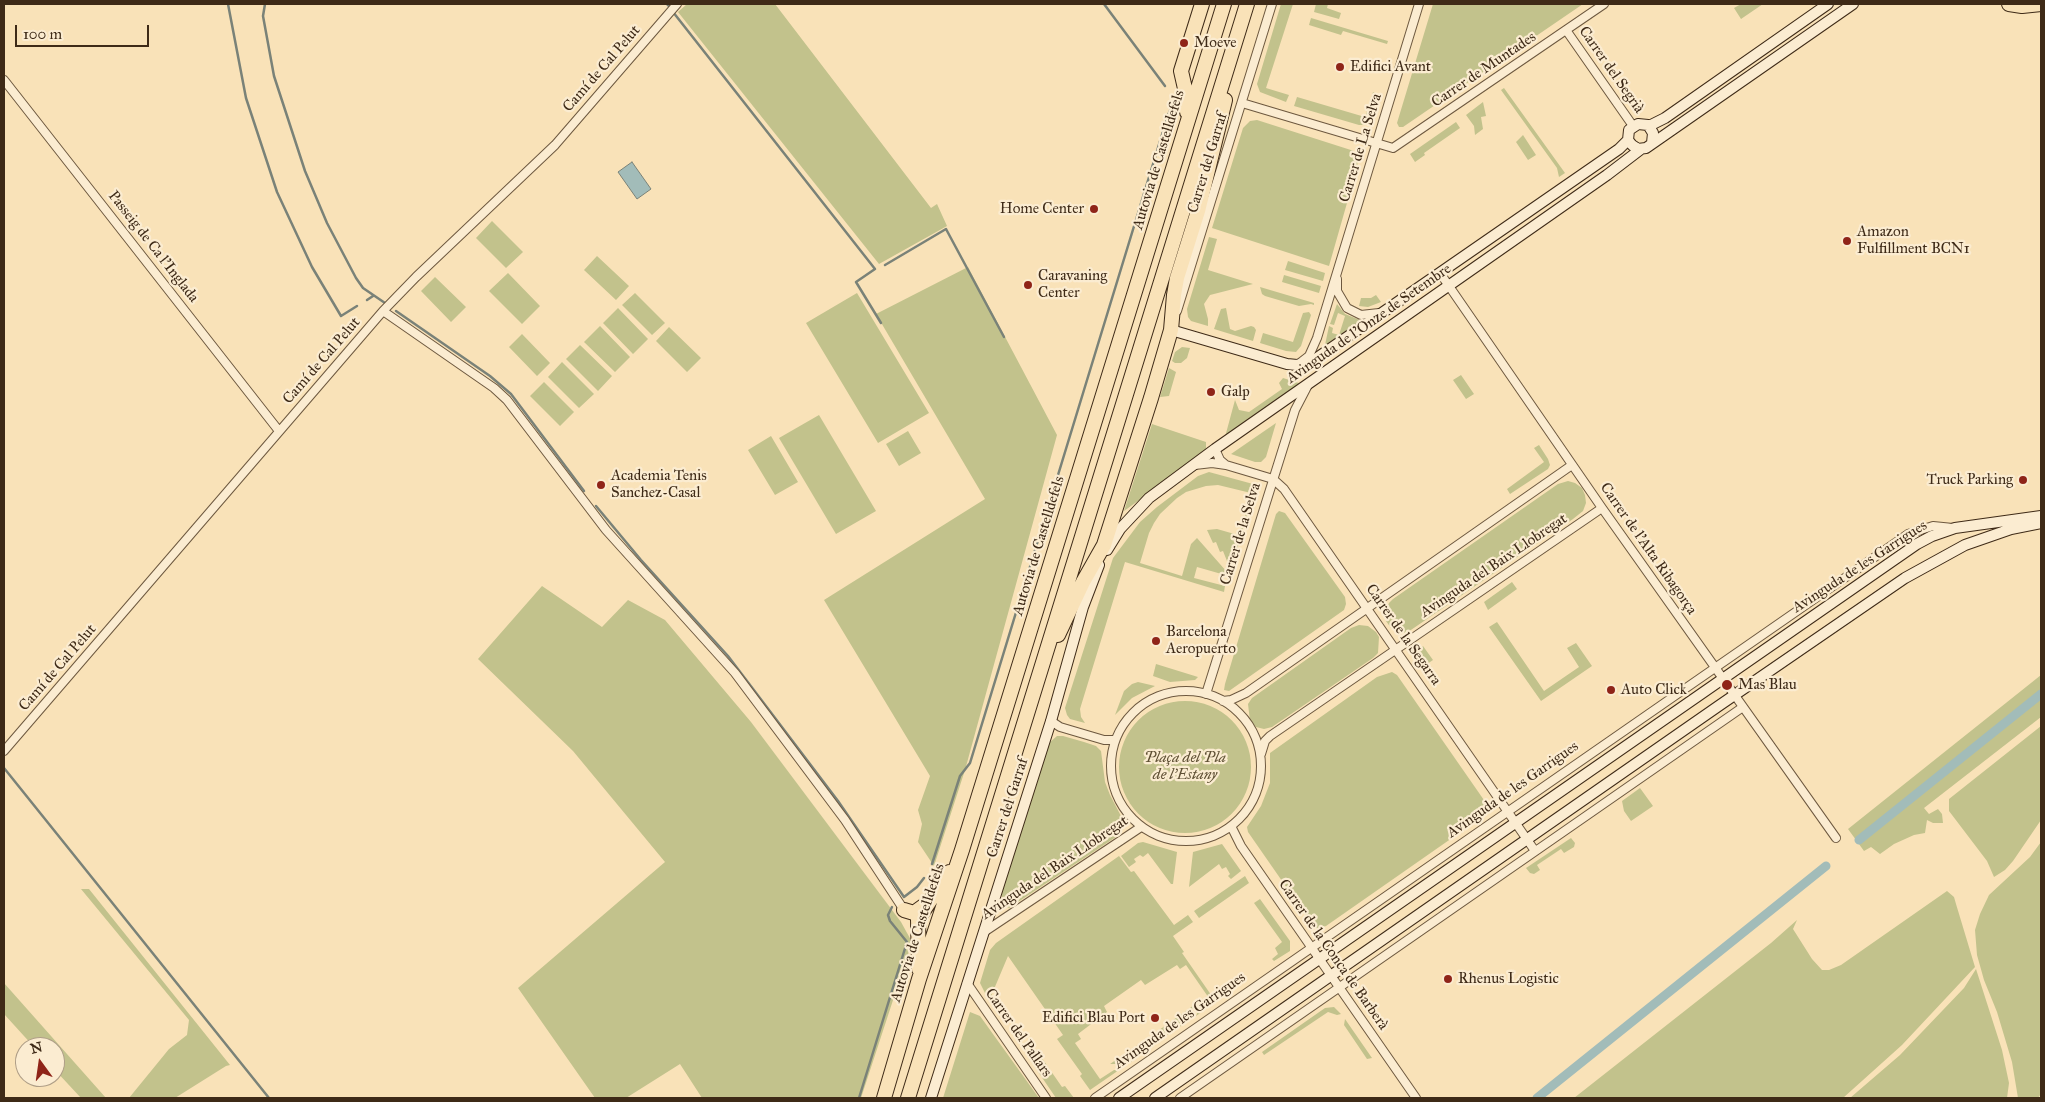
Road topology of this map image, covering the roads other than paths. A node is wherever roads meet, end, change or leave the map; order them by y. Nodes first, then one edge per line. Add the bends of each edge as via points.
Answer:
1 (677, 4) edge
2 (1202, 4) edge
3 (1224, 4) edge
4 (1247, 4) edge
5 (1272, 4) edge
6 (1419, 4) edge
7 (1604, 4) edge
8 (1828, 4) edge
9 (1840, 4) edge
10 (2009, 4) edge
11 (2041, 4) edge
12 (1852, 5) edge
13 (1566, 30) junction
14 (1233, 52) junction
15 (4, 80) edge
16 (1242, 103) junction
17 (1187, 126) junction
18 (1633, 126) junction
19 (1648, 126) junction
20 (1628, 140) junction
21 (1652, 143) junction
22 (1377, 144) junction
23 (1641, 149) junction
24 (1336, 271) junction
25 (1440, 273) junction
26 (1448, 286) junction
27 (383, 311) junction
28 (1384, 312) junction
29 (1171, 330) junction
30 (1301, 365) junction
31 (1308, 385) junction
32 (279, 430) junction
33 (1215, 449) junction
34 (1226, 465) junction
35 (1572, 465) junction
36 (1193, 466) junction
37 (1273, 479) junction
38 (1602, 508) junction
39 (2041, 516) edge
40 (2041, 522) edge
41 (1955, 528) junction
42 (1120, 529) junction
43 (1104, 545) junction
44 (1367, 608) junction
45 (1397, 650) junction
46 (1715, 667) junction
47 (1723, 678) junction
48 (1033, 691) junction
49 (1206, 694) junction
50 (1735, 695) junction
51 (1223, 701) junction
52 (1743, 707) junction
53 (1051, 721) junction
54 (1114, 740) junction
55 (4, 751) edge
56 (1261, 756) junction
57 (1508, 811) junction
58 (1516, 822) junction
59 (1231, 826) junction
60 (1141, 827) junction
61 (1836, 838) dead end
62 (1527, 839) junction
63 (962, 850) junction
64 (1536, 851) junction
65 (931, 899) junction
66 (904, 910) junction
67 (984, 932) junction
68 (917, 937) junction
69 (1311, 948) junction
70 (1319, 959) junction
71 (1331, 976) junction
72 (919, 978) junction
73 (967, 983) junction
74 (1339, 988) junction
75 (884, 1098) edge
76 (908, 1098) edge
77 (931, 1098) edge
78 (1046, 1098) edge
79 (1096, 1098) edge
80 (1119, 1098) edge
81 (1155, 1098) edge
82 (1180, 1098) edge
83 (1416, 1098) edge

1 - 27 street, Camí de Cal Pelut via 555,145
2 - 17 highway via 1182,72
3 - 17 highway, Autovia de Castelldefels
4 - 14 highway
5 - 16 street, Carrer del Garraf
6 - 22 street, Carrer de La Selva
7 - 13 street, Carrer de Muntades
8 - 19 main road
9 - 12 main road
10 - 11 highway
12 - 21 main road
13 - 18 street, Carrer del Segrià
13 - 22 street, Carrer de Muntades via 1393,148
14 - 29 highway via 1223,115 1177,278
14 - 48 highway
15 - 32 street, Passeig de Ca l'Inglada
16 - 22 street, Carrer de Muntades
16 - 29 street, Carrer del Garraf
17 - 63 highway, Autovia de Castelldefels
18 - 19 main road via 1640,123
18 - 20 main road via 1628,132
19 - 21 main road via 1653,133
20 - 23 main road via 1633,147
20 - 25 main road, Avinguda de l'Onze de Setembre via 1619,150
21 - 23 main road
22 - 24 street, Carrer de La Selva
23 - 26 main road, Avinguda de l'Onze de Setembre
24 - 28 street, Carrer de La Selva via 1337,291 1347,308 1361,315
24 - 30 street, Carrer de La Selva via 1311,352
25 - 26 street, Carrer de l'Alta Ribagorça
25 - 28 main road, Avinguda de l'Onze de Setembre
26 - 31 main road, Avinguda de l'Onze de Setembre
26 - 35 street, Carrer de l'Alta Ribagorça
27 - 32 street, Camí de Cal Pelut
27 - 66 street via 494,388 506,400 606,530 735,673 845,820
28 - 30 main road, Avinguda de l'Onze de Setembre via 1321,356
29 - 30 main road via 1252,355
29 - 43 highway
31 - 33 main road, Avinguda de l'Onze de Setembre
31 - 37 street, Carrer de la Selva via 1295,410
32 - 55 street, Camí de Cal Pelut
33 - 34 street
33 - 36 main road, Avinguda de l'Onze de Setembre
34 - 36 street via 1207,463
34 - 37 street
35 - 38 street, Carrer de l'Alta Ribagorça
35 - 44 street
36 - 42 main road, Avinguda de l'Onze de Setembre via 1150,498
37 - 44 street, Carrer de la Segarra via 1284,489
37 - 49 street, Carrer de la Selva
38 - 45 street, Avinguda del Baix Llobregat
38 - 46 street, Carrer de l'Alta Ribagorça
39 - 41 main road, Avinguda de les Garrigues
40 - 50 main road via 1965,545 1905,578
41 - 46 street, Avinguda de les Garrigues via 1933,526 1908,534
41 - 47 main road, Avinguda de les Garrigues via 1917,544
42 - 43 highway
42 - 53 main road, Carrer del Garraf via 1092,582
43 - 48 highway
44 - 45 street, Carrer de la Segarra
44 - 51 street via 1246,692
45 - 56 street, Avinguda del Baix Llobregat via 1270,736 1265,741
45 - 57 street, Carrer de la Segarra
46 - 47 street, Carrer de l'Alta Ribagorça
46 - 57 street, Avinguda de les Garrigues
47 - 50 street, Carrer de l'Alta Ribagorça
47 - 58 main road, Avinguda de les Garrigues
48 - 76 highway
49 - 51 street
49 - 54 street via 1181,691 1157,697 1138,708
50 - 52 street, Carrer de l'Alta Ribagorça
50 - 62 main road
51 - 56 street via 1245,720
52 - 61 street, Carrer de l'Alta Ribagorça
52 - 64 street
53 - 54 street via 1060,727
53 - 67 main road, Carrer del Garraf
54 - 60 street via 1110,770 1115,794 1121,806
56 - 59 street via 1258,787 1249,807
57 - 58 street, Carrer de la Segarra
57 - 69 street, Avinguda de les Garrigues
58 - 62 street, Carrer de la Segarra
58 - 70 main road, Avinguda de les Garrigues
59 - 60 street via 1211,838 1188,842 1165,839
59 - 69 street, Carrer de la Conca de Barberà via 1241,846
60 - 67 street, Avinguda del Baix Llobregat
62 - 64 street, Carrer de la Segarra
62 - 71 main road
63 - 65 highway
63 - 72 highway, Autovia de Castelldefels
64 - 74 street
65 - 66 highway via 919,911
65 - 68 highway via 920,915
66 - 68 highway
67 - 73 main road, Carrer del Garraf
68 - 72 highway
69 - 70 street, Carrer de la Conca de Barberà
69 - 79 street, Avinguda de les Garrigues
70 - 71 street, Carrer de la Conca de Barberà
70 - 80 main road, Avinguda de les Garrigues
71 - 74 street, Carrer de la Conca de Barberà
71 - 81 main road
72 - 75 highway, Autovia de Castelldefels
73 - 77 main road, Carrer del Garraf
73 - 78 street, Carrer del Pallars
74 - 82 street
74 - 83 street, Carrer de la Conca de Barberà

